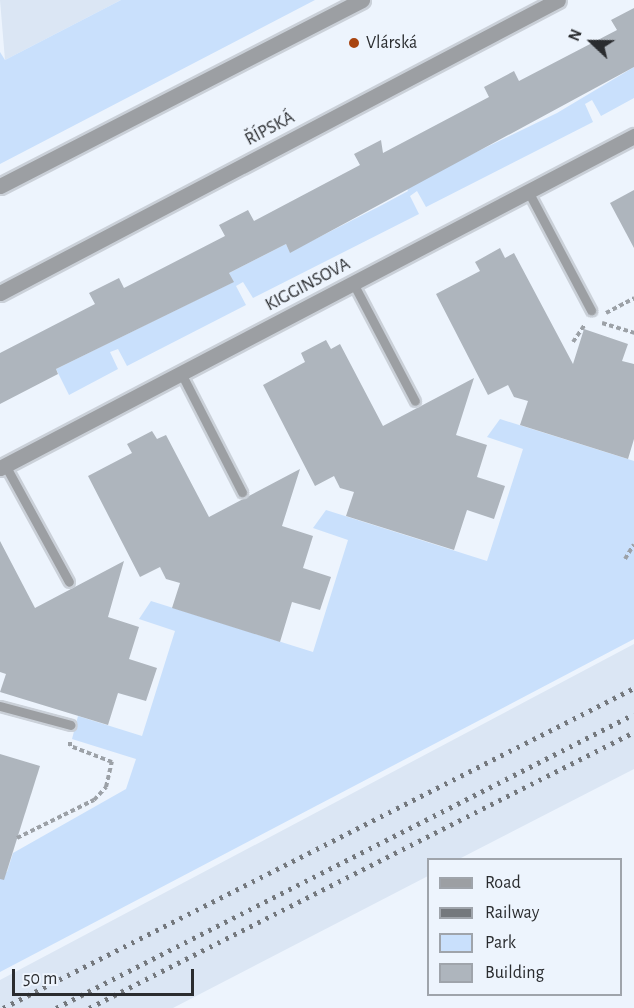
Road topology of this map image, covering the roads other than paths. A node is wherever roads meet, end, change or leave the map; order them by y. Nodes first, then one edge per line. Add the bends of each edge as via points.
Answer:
1 (362, 0) edge
2 (558, 0) edge
3 (634, 136) edge
4 (0, 186) edge
5 (528, 190) junction
6 (353, 283) junction
7 (0, 294) edge
8 (591, 310) dead end
9 (181, 373) junction
10 (416, 400) dead end
11 (2, 466) edge
12 (242, 492) dead end
13 (69, 582) dead end
14 (0, 706) edge
15 (71, 725) road end

1 - 4 street
2 - 7 street, ŘÍPSKÁ
3 - 5 street, KIGGINSOVA
5 - 6 street, KIGGINSOVA
5 - 8 lane
6 - 9 street, KIGGINSOVA
6 - 10 lane
9 - 11 street, KIGGINSOVA
9 - 12 lane
11 - 13 lane
14 - 15 lane

